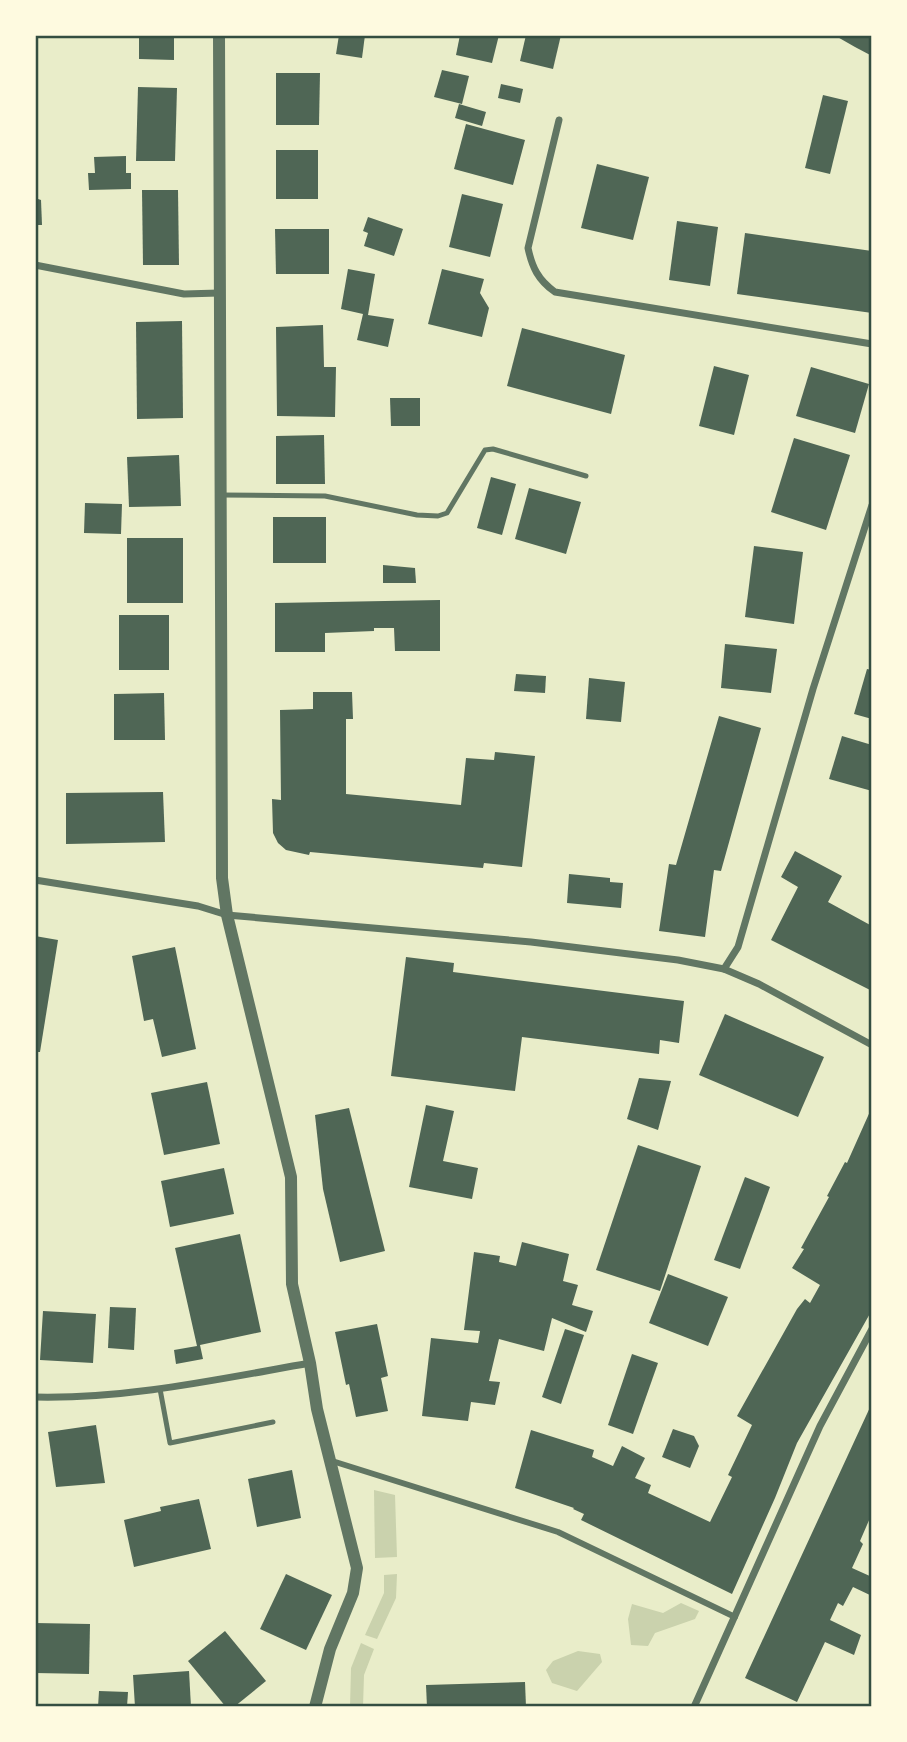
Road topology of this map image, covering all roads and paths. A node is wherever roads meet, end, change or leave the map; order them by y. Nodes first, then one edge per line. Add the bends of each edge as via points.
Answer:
1 (219, 35) edge
2 (559, 120) dead end
3 (35, 265) edge
4 (219, 293) junction
5 (872, 344) edge
6 (586, 476) dead end
7 (220, 495) junction
8 (872, 505) edge
9 (35, 880) edge
10 (227, 915) junction
11 (724, 969) junction
12 (872, 1045) edge
13 (872, 1329) edge
14 (310, 1363) junction
15 (160, 1389) junction
16 (35, 1397) edge
17 (273, 1422) dead end
18 (329, 1460) junction
19 (734, 1616) junction
20 (315, 1707) edge
21 (694, 1707) edge

1 - 4 street
2 - 5 street via 528,248 532,266 555,292
3 - 4 street via 184,293
4 - 7 street
6 - 7 lane via 485,450 455,502 438,516 325,496
7 - 10 street via 221,864
8 - 11 street via 738,947
9 - 10 street via 198,906
10 - 11 street via 531,942
10 - 14 street via 291,1177 292,1284
11 - 12 street
13 - 19 street via 820,1426
14 - 15 street
14 - 18 street
15 - 16 street
15 - 17 lane via 170,1443
18 - 19 street via 558,1532
18 - 20 street via 357,1568
19 - 21 street

